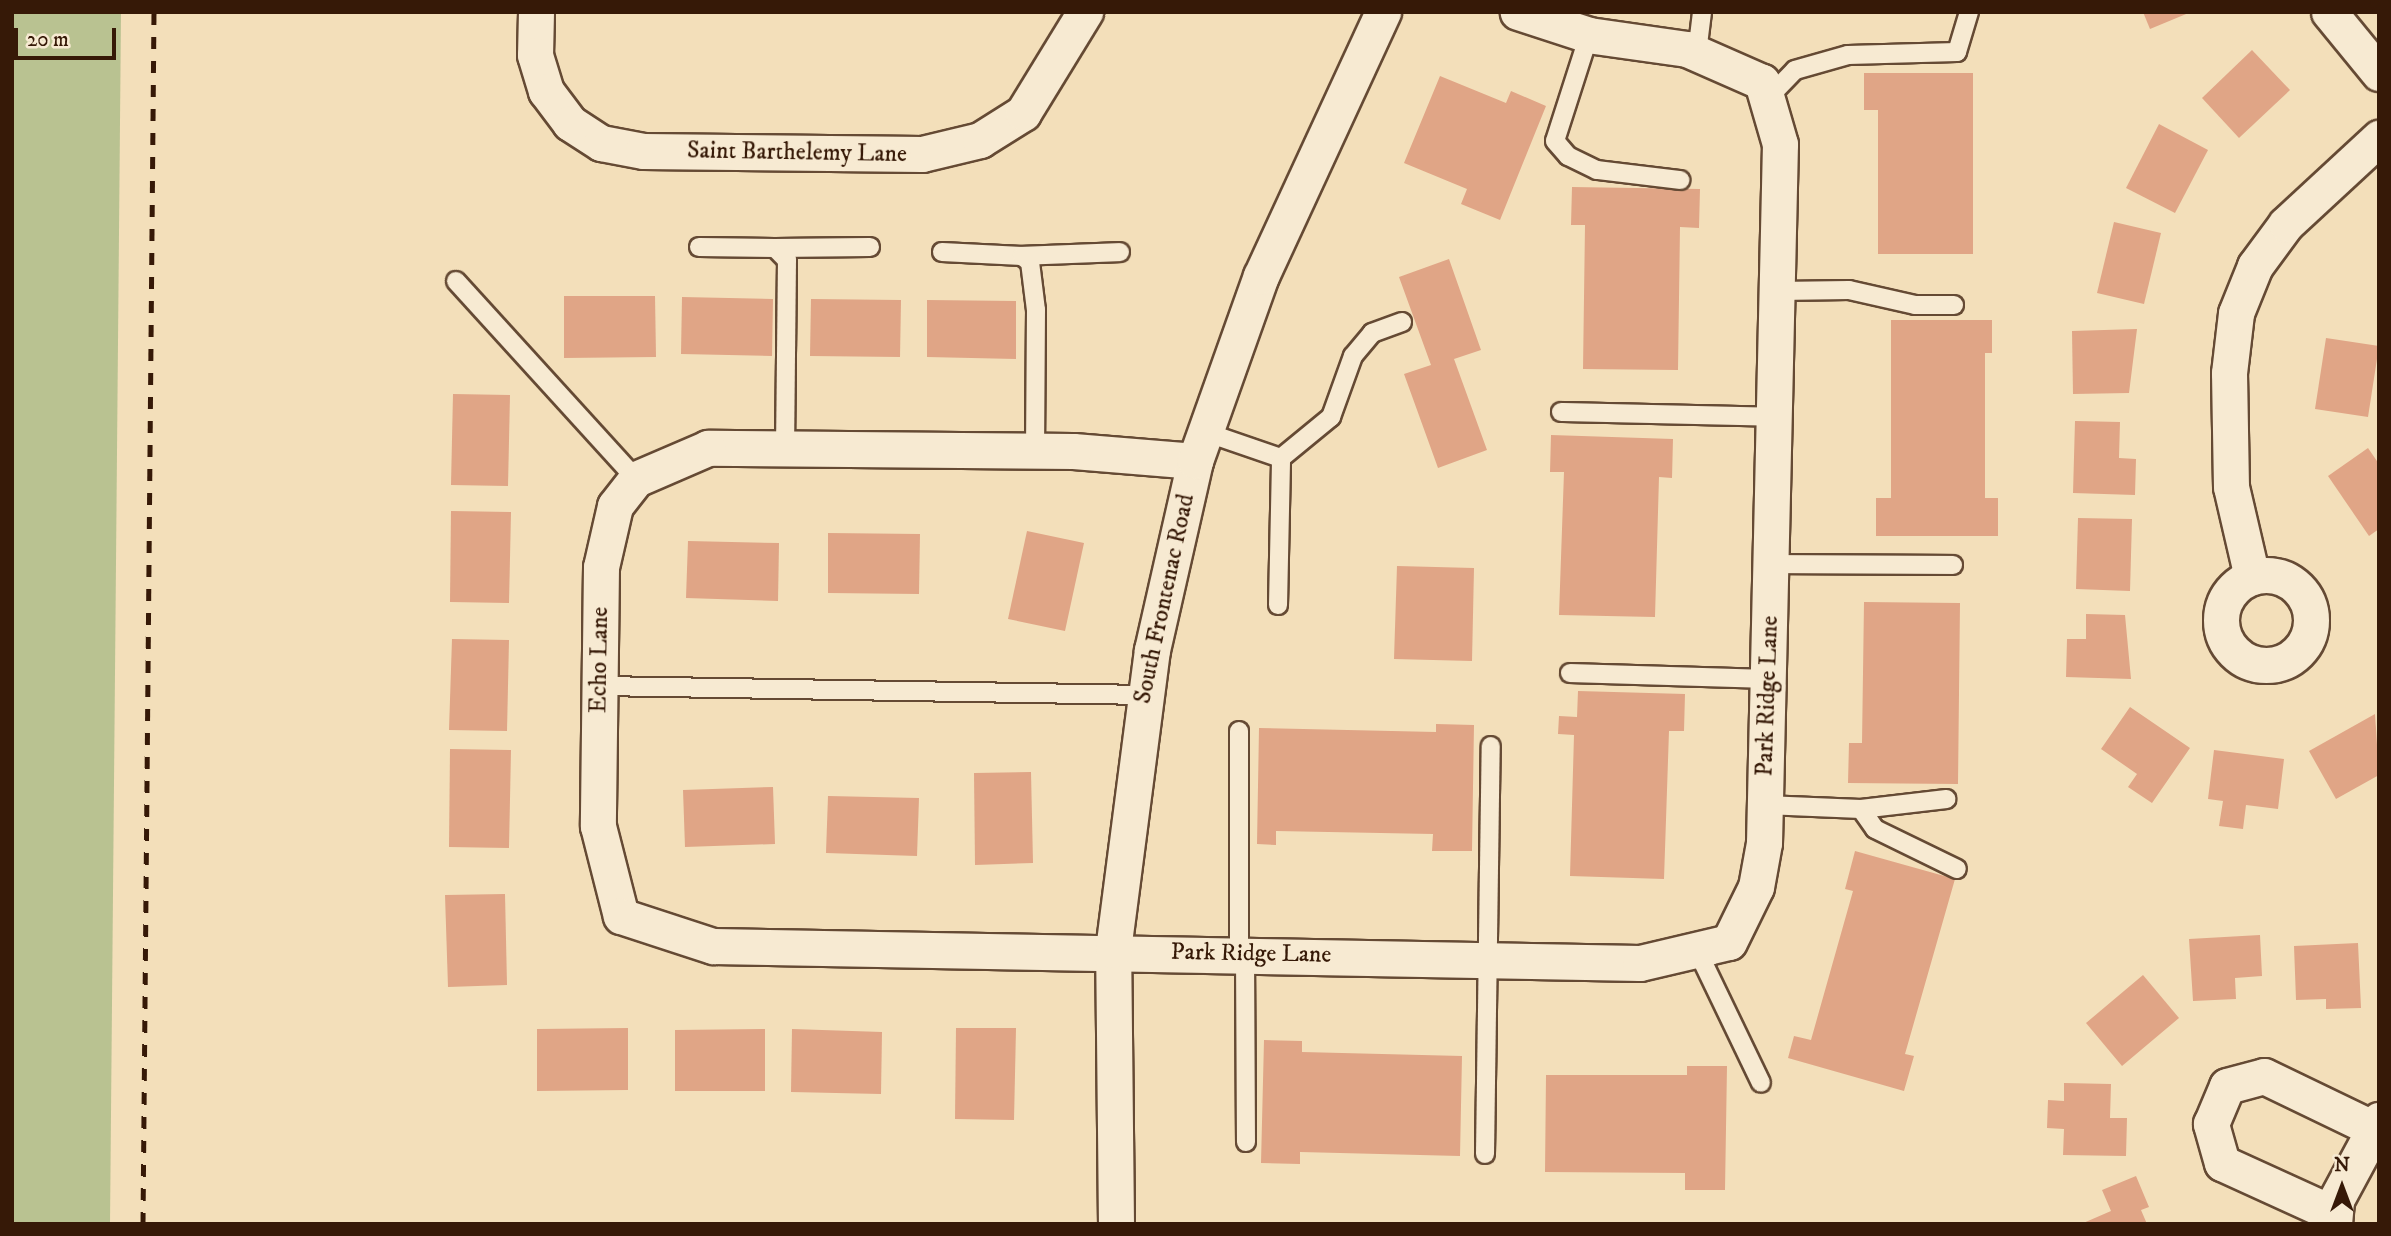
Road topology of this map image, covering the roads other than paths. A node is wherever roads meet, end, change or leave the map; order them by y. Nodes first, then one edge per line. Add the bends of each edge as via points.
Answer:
1 (536, 12) edge
2 (1085, 12) edge
3 (1383, 12) edge
4 (1518, 12) edge
5 (1702, 12) edge
6 (1969, 12) edge
7 (2329, 12) edge
8 (1589, 35) junction
9 (1696, 53) junction
10 (2379, 73) edge
11 (1767, 99) junction
12 (2379, 138) edge
13 (1680, 180) dead end
14 (699, 247) dead end
15 (870, 247) dead end
16 (775, 248) junction
17 (942, 251) dead end
18 (1120, 252) dead end
19 (1022, 256) junction
20 (456, 281) dead end
21 (1778, 291) junction
22 (1954, 305) dead end
23 (1402, 322) dead end
24 (1561, 412) dead end
25 (1775, 417) junction
26 (1200, 446) junction
27 (785, 449) junction
28 (1035, 450) junction
29 (1281, 458) junction
30 (636, 479) junction
31 (1771, 564) junction
32 (1953, 565) dead end
33 (2252, 577) dead end
34 (1278, 605) dead end
35 (1570, 673) dead end
36 (1768, 679) junction
37 (599, 686) junction
38 (1145, 695) junction
39 (1239, 731) dead end
40 (1490, 746) dead end
41 (1946, 799) dead end
42 (1765, 805) junction
43 (1861, 808) junction
44 (1957, 869) dead end
45 (1113, 950) junction
46 (1698, 952) junction
47 (1242, 954) junction
48 (1490, 959) junction
49 (1761, 1083) dead end
50 (2375, 1124) edge
51 (1246, 1142) dead end
52 (1485, 1154) dead end
53 (2334, 1219) edge
54 (1116, 1224) edge

1 - 2 street, Saint Barthelemy Lane via 536,55 546,91 570,123 601,143 643,151 922,154 980,140 1023,113
3 - 26 street, South Frontenac Road via 1291,203
4 - 8 street, Park Ridge Lane
5 - 9 lane
6 - 11 lane via 1957,51 1848,55 1795,70
7 - 10 street
8 - 9 street, Park Ridge Lane
8 - 13 lane via 1555,141 1597,170
9 - 11 street, Park Ridge Lane via 1762,82
11 - 21 street, Park Ridge Lane via 1781,169
12 - 33 street via 2286,224 2255,265 2236,313 2229,373 2231,487
14 - 16 lane
15 - 16 lane
16 - 27 lane via 789,272
17 - 19 lane
18 - 19 lane
19 - 28 lane via 1035,273
20 - 30 lane
21 - 22 lane via 1849,290 1915,305
21 - 25 street, Park Ridge Lane
23 - 29 lane via 1372,333 1353,356 1331,417
24 - 25 lane
25 - 31 street, Park Ridge Lane
26 - 28 street, Echo Lane
26 - 29 lane
26 - 38 street, South Frontenac Road
27 - 28 street, Echo Lane
27 - 30 street, Echo Lane via 692,451
29 - 34 lane
30 - 37 street, Echo Lane via 615,506 604,538
31 - 32 lane
31 - 36 street, Park Ridge Lane
35 - 36 lane
36 - 42 street, Park Ridge Lane
37 - 38 lane
37 - 45 street, Echo Lane via 598,826 621,916 713,946
38 - 45 street, South Frontenac Road
39 - 47 lane
40 - 48 lane
41 - 43 lane
42 - 43 lane
42 - 46 street, Park Ridge Lane via 1756,887 1729,942
43 - 44 lane via 1875,829
45 - 47 street, Park Ridge Lane
45 - 54 street, South Frontenac Road
46 - 48 street, Park Ridge Lane via 1640,963
46 - 49 lane
47 - 48 street, Park Ridge Lane
47 - 51 lane
48 - 52 lane
50 - 53 street
50 - 53 street via 2264,1076 2227,1086 2211,1124 2222,1163

